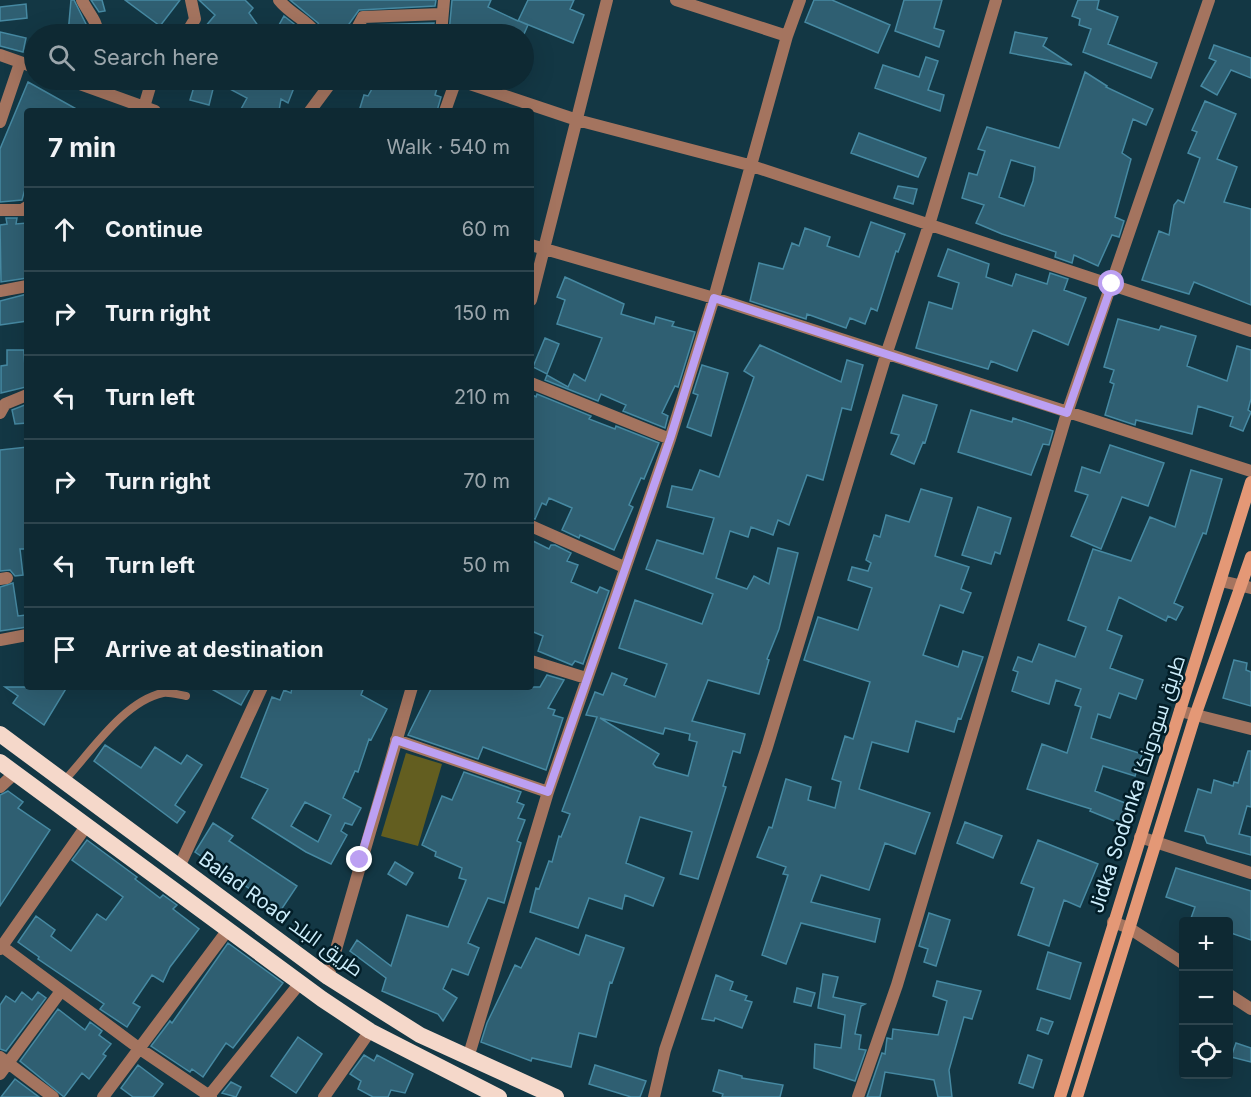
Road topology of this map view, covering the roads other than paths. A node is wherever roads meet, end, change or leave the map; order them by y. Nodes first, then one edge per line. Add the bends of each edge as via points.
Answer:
1 (82, 0) edge
2 (191, 0) edge
3 (279, 0) edge
4 (444, 0) edge
5 (607, 0) edge
6 (676, 0) edge
7 (800, 0) edge
8 (996, 0) edge
9 (1209, 0) edge
10 (441, 14) junction
11 (96, 24) edge
12 (192, 24) edge
13 (307, 24) edge
14 (359, 24) edge
15 (441, 24) edge
16 (787, 36) junction
17 (0, 55) edge
18 (20, 63) junction
19 (24, 64) edge
20 (104, 90) edge
21 (152, 90) edge
22 (326, 90) edge
23 (453, 90) edge
24 (487, 90) edge
25 (147, 108) edge
26 (149, 108) edge
27 (312, 108) edge
28 (446, 108) edge
29 (577, 120) junction
30 (0, 122) edge
31 (749, 165) junction
32 (24, 209) edge
33 (0, 210) edge
34 (929, 225) junction
35 (534, 246) edge
36 (546, 250) junction
37 (1112, 284) junction
38 (24, 287) edge
39 (534, 290) edge
40 (0, 291) edge
41 (714, 298) junction
42 (1251, 331) edge
43 (886, 355) junction
44 (534, 384) edge
45 (24, 396) edge
46 (0, 413) edge
47 (1067, 413) junction
48 (670, 439) junction
49 (1251, 471) edge
50 (1251, 482) edge
51 (534, 527) edge
52 (1251, 557) edge
53 (624, 567) junction
54 (1221, 581) junction
55 (1247, 587) edge
56 (24, 636) edge
57 (0, 640) edge
58 (534, 662) edge
59 (586, 678) junction
60 (261, 690) edge
61 (411, 690) edge
62 (186, 696) dead end
63 (1180, 711) junction
64 (1195, 716) junction
65 (1251, 729) edge
66 (0, 734) edge
67 (396, 740) junction
68 (0, 762) edge
69 (15, 773) junction
70 (64, 781) junction
71 (0, 787) edge
72 (548, 792) junction
73 (87, 825) junction
74 (1140, 837) junction
75 (1156, 844) junction
76 (180, 865) junction
77 (1251, 873) edge
78 (1113, 922) junction
79 (1129, 928) junction
80 (226, 931) junction
81 (1, 947) edge
82 (1179, 961) edge
83 (328, 976) junction
84 (300, 983) junction
85 (61, 991) junction
86 (1233, 997) edge
87 (1251, 1009) edge
88 (370, 1031) junction
89 (140, 1049) junction
90 (468, 1058) junction
91 (4, 1060) edge
92 (0, 1074) edge
93 (210, 1096) edge
94 (52, 1097) edge
95 (103, 1097) edge
96 (324, 1097) edge
97 (499, 1097) edge
98 (556, 1097) edge
99 (654, 1097) edge
100 (858, 1097) edge
101 (1060, 1097) edge
102 (1077, 1097) edge

1 - 11 street
2 - 12 street via 195,19
3 - 13 street
4 - 10 street
5 - 29 street
6 - 16 street
7 - 16 street
8 - 34 street
9 - 37 street
10 - 14 street via 363,17
10 - 15 street
16 - 31 street
17 - 18 street
18 - 19 street
18 - 30 street
20 - 25 street
21 - 26 street
22 - 27 street
23 - 28 street
24 - 29 street
29 - 31 street
29 - 36 street
31 - 34 street
31 - 41 street
32 - 33 street
34 - 37 street
34 - 43 street
35 - 36 street
36 - 39 street
36 - 41 street
37 - 42 street
37 - 47 street
38 - 40 street
41 - 43 street
41 - 48 street
43 - 47 street
43 - 99 street via 767,747 665,1050
44 - 48 street
45 - 46 street via 5,404
47 - 49 street
47 - 100 street via 897,985
48 - 53 street
50 - 54 main road, Jidka Sodonka طريق سودونكا
51 - 53 street
52 - 55 main road, Jidka Sodonka طريق سودونكا
53 - 59 street
54 - 55 street
54 - 63 main road, Jidka Sodonka طريق سودونكا
55 - 64 main road, Jidka Sodonka طريق سودونكا
56 - 57 street
58 - 59 street
59 - 72 street
60 - 76 street
61 - 67 street
62 - 70 lane via 165,693 141,701 122,716
63 - 64 street
63 - 74 main road, Jidka Sodonka طريق سودونكا
64 - 65 street
64 - 75 main road, Jidka Sodonka طريق سودونكا
66 - 70 highway, Balad Road طريق البلد
67 - 72 street
67 - 83 street
68 - 69 highway
69 - 71 street
69 - 73 highway
70 - 76 highway, Balad Road طريق البلد
72 - 90 street
73 - 80 highway
73 - 81 street
74 - 75 street
74 - 78 main road, Jidka Sodonka طريق سودونكا
75 - 77 street
75 - 79 main road, Jidka Sodonka طريق سودونكا
76 - 83 highway, Balad Road طريق البلد
78 - 79 street
78 - 101 main road, Jidka Sodonka طريق سودونكا
79 - 82 street
79 - 102 main road, Jidka Sodonka طريق سودونكا
80 - 84 highway
80 - 89 street
81 - 85 street
83 - 90 highway, Balad Road طريق البلد via 420,1035
84 - 88 highway
84 - 93 street
85 - 89 street
85 - 91 street
86 - 87 street
88 - 96 street
88 - 97 highway
89 - 93 street
89 - 95 street
90 - 98 highway, Balad Road طريق البلد
91 - 92 street
91 - 94 street

